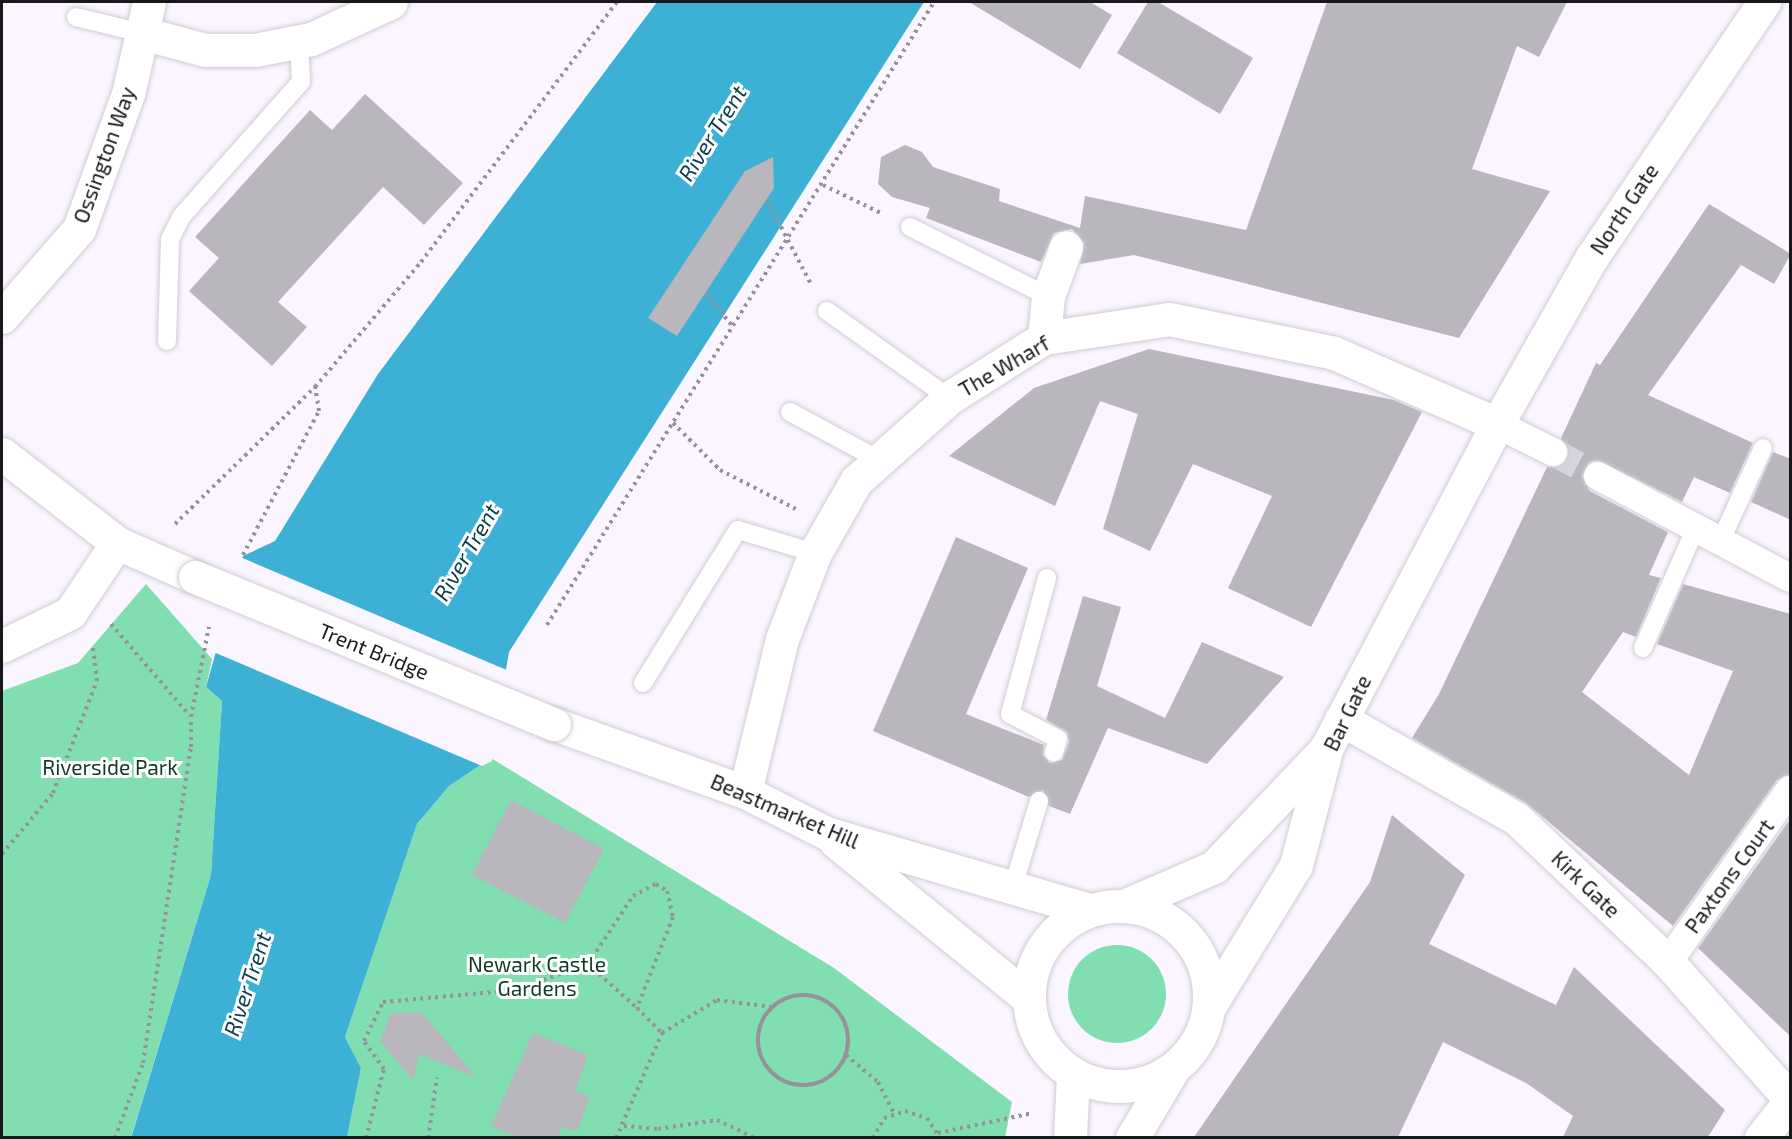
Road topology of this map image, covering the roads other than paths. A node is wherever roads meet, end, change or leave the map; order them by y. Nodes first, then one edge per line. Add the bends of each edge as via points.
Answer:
1 (149, 2) edge
2 (391, 2) edge
3 (1764, 2) edge
4 (76, 17) dead end
5 (142, 33) junction
6 (299, 41) junction
7 (910, 227) road end
8 (1066, 247) dead end
9 (1048, 296) junction
10 (827, 311) road end
11 (2, 317) edge
12 (1044, 338) junction
13 (167, 341) dead end
14 (949, 398) junction
15 (790, 412) dead end
16 (1497, 424) junction
17 (1763, 448) dead end
18 (1553, 452) tunnel mouth
19 (2, 454) edge
20 (879, 460) junction
21 (1598, 476) tunnel mouth
22 (1708, 533) junction
23 (822, 539) junction
24 (129, 550) junction
25 (1047, 578) dead end
26 (1791, 578) edge
27 (2, 646) edge
28 (1642, 648) dead end
29 (643, 683) dead end
30 (554, 724) joint
31 (1334, 733) junction
32 (1054, 752) dead end
33 (1791, 790) edge
34 (745, 792) junction
35 (1039, 801) dead end
36 (826, 833) junction
37 (1013, 887) junction
38 (1126, 905) junction
39 (1089, 910) junction
40 (1668, 962) junction
41 (1028, 998) junction
42 (1210, 1005) junction
43 (1173, 1069) junction
44 (1072, 1089) junction
45 (1791, 1100) edge
46 (1070, 1137) edge
47 (1132, 1137) edge
48 (1761, 1137) edge

1 - 5 main road, Ossington Way
2 - 6 main road
3 - 16 main road, North Gate via 1592,257
4 - 5 lane
5 - 6 main road via 229,51
5 - 11 main road, Ossington Way via 128,94 79,229
6 - 13 lane via 301,82 181,217 170,239
7 - 9 lane
8 - 9 main road
9 - 12 main road
10 - 14 lane
12 - 14 main road, The Wharf
12 - 16 main road, The Wharf via 1168,318 1334,353
14 - 20 main road, The Wharf
15 - 20 lane
16 - 18 street
16 - 31 main road, Bar Gate
17 - 22 lane
19 - 24 main road, Trent Bridge
20 - 23 main road, The Wharf via 856,481
21 - 22 street
22 - 26 street
22 - 28 lane
23 - 29 lane via 738,530
23 - 34 main road, The Wharf via 782,639
24 - 27 main road via 51,626
24 - 30 main road, Trent Bridge, bridge
25 - 32 lane via 1010,714 1058,739
30 - 34 main road, Beastmarket Hill
31 - 38 main road via 1214,867
31 - 40 main road, Kirk Gate via 1517,819
31 - 42 main road, Bar Gate via 1296,865
33 - 40 street, Paxtons Court
34 - 36 main road, Beastmarket Hill
35 - 37 lane
36 - 37 main road, Beastmarket Hill
36 - 41 main road
37 - 39 main road, Beastmarket Hill
38 - 39 main road
38 - 42 main road via 1154,911 1179,926 1197,949 1208,976
39 - 41 main road via 1063,924 1044,944 1031,970
40 - 45 main road, Kirk Gate
41 - 44 main road via 1033,1026
42 - 43 main road via 1196,1044
43 - 44 main road via 1125,1087
43 - 47 main road
44 - 46 main road
45 - 48 main road

